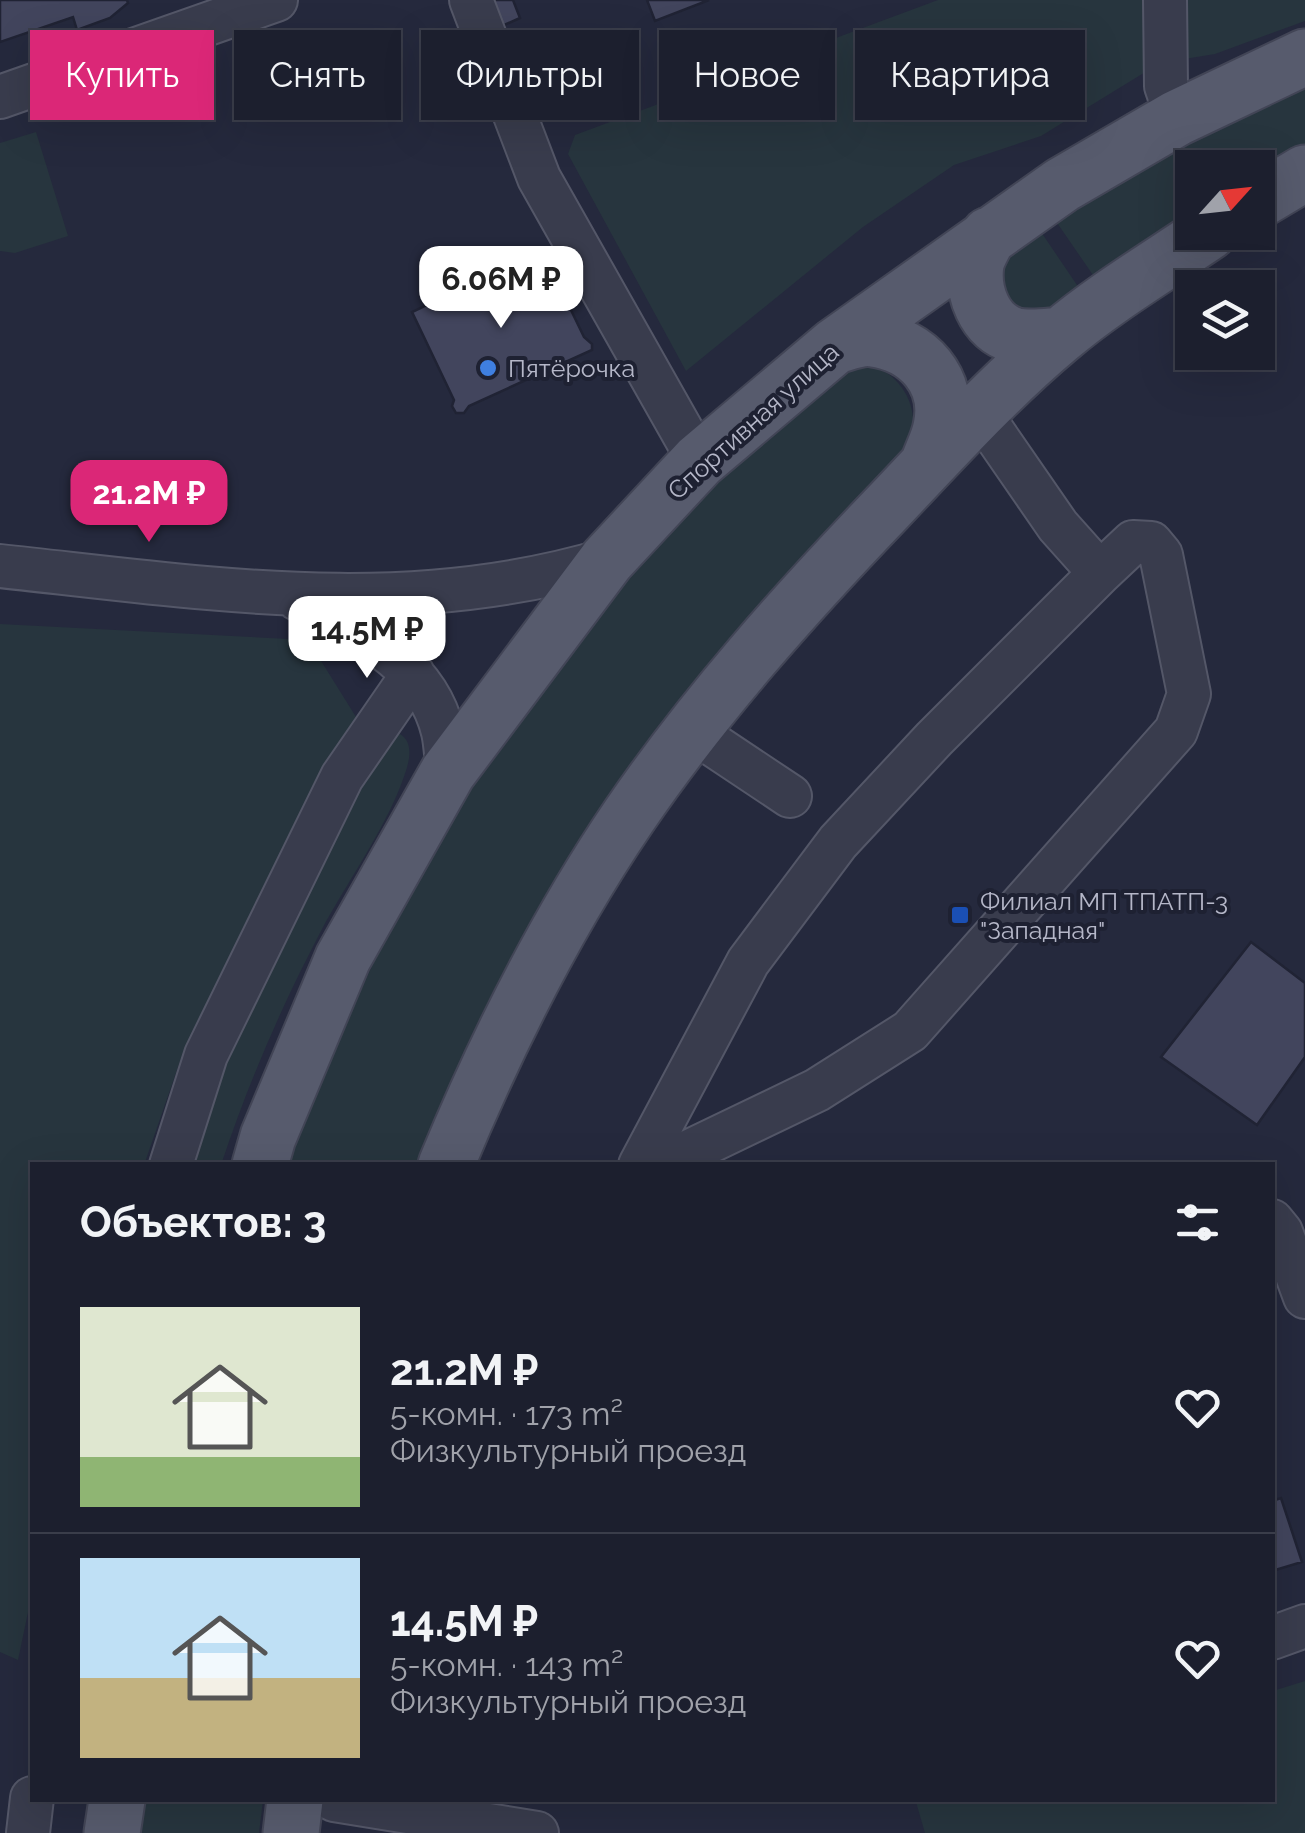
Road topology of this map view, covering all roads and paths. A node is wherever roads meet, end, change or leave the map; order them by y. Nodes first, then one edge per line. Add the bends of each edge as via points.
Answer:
1 (276, 0) edge
2 (471, 0) edge
3 (1165, 0) edge
4 (1305, 58) edge
5 (0, 97) edge
6 (1177, 118) junction
7 (1305, 173) edge
8 (1275, 191) edge
9 (990, 235) junction
10 (1183, 250) edge
11 (1061, 335) junction
12 (835, 346) junction
13 (980, 413) junction
14 (699, 461) junction
15 (928, 464) junction
16 (607, 560) junction
17 (0, 566) edge
18 (1100, 573) junction
19 (291, 596) junction
20 (412, 674) junction
21 (692, 730) junction
22 (448, 772) junction
23 (790, 796) dead end
24 (266, 1156) edge
25 (172, 1162) edge
26 (447, 1162) edge
27 (642, 1162) edge
28 (667, 1162) edge
29 (1275, 1225) edge
30 (1305, 1296) edge
31 (1305, 1626) edge
32 (1275, 1637) edge
33 (32, 1802) edge
34 (117, 1802) edge
35 (295, 1802) edge
36 (346, 1802) edge
37 (28, 1833) edge
38 (112, 1833) edge
39 (291, 1833) edge
40 (537, 1833) edge

1 - 5 street
2 - 14 street via 538,178
3 - 6 street via 1166,86
4 - 6 main road, Спортивная улица
6 - 9 main road, Спортивная улица via 1062,184
7 - 8 main road
9 - 11 main road via 976,261 983,312 1013,335
9 - 12 main road, Спортивная улица
10 - 11 main road
11 - 13 main road
12 - 14 main road, Спортивная улица
12 - 15 main road via 869,338 896,344 931,370 941,394 942,426
13 - 15 main road
13 - 18 street via 1058,526
14 - 16 main road, Спортивная улица
15 - 21 main road
16 - 19 street via 547,578 444,594
16 - 22 main road, Спортивная улица
17 - 19 street
18 - 27 street via 838,842 748,962
18 - 28 street via 1133,542 1151,543 1161,555 1189,694 1176,731 910,1031 817,1090
19 - 20 street via 382,646
20 - 22 street via 433,703
20 - 25 street via 342,777 206,1055
21 - 23 street
21 - 26 main road via 628,817 557,933 490,1058
22 - 24 main road, Спортивная улица via 343,958
29 - 30 street
31 - 32 street
33 - 37 street
34 - 38 main road
35 - 39 main road
36 - 40 street

